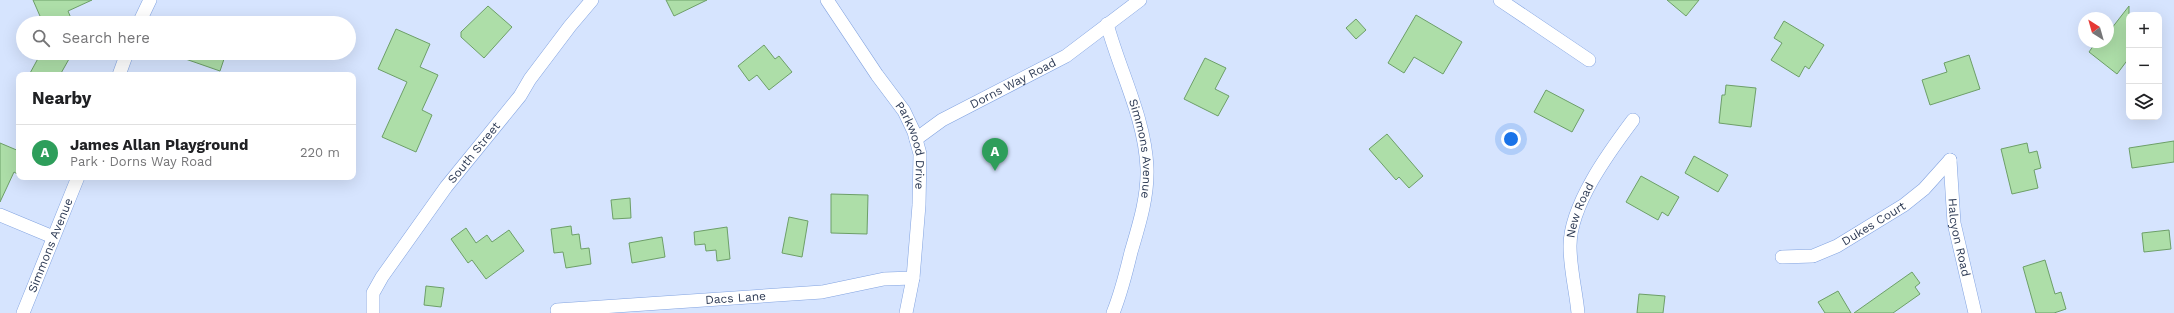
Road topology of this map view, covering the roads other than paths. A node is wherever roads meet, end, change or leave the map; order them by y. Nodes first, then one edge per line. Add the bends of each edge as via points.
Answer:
1 (150, 0) edge
2 (592, 0) edge
3 (827, 0) edge
4 (1140, 0) edge
5 (1500, 0) edge
6 (142, 16) edge
7 (1107, 24) junction
8 (124, 60) edge
9 (1589, 60) dead end
10 (120, 72) edge
11 (1633, 120) dead end
12 (916, 139) junction
13 (1950, 160) joint
14 (77, 180) edge
15 (0, 215) edge
16 (53, 237) junction
17 (1782, 258) dead end
18 (913, 278) junction
19 (557, 310) dead end
20 (23, 313) edge
21 (373, 313) edge
22 (906, 313) edge
23 (1113, 313) edge
24 (1578, 313) edge
25 (1975, 313) edge

1 - 6 street
2 - 21 street, South Street via 538,67 520,96 446,187 382,277 373,293
3 - 12 street, Parkwood Drive via 904,111
4 - 7 street
5 - 9 street
7 - 12 street, Dorns Way Road via 1066,56 942,120
7 - 23 street, Simmons Avenue via 1130,90 1147,169 1143,211 1121,293
8 - 10 street
11 - 24 street, New Road via 1606,155 1574,218 1570,246
12 - 18 street, Parkwood Drive via 920,154 920,179
13 - 17 street, Dukes Court via 1924,189 1904,205 1837,246 1812,256
13 - 25 street, Halcyon Road via 1954,223
14 - 16 street, Simmons Avenue
15 - 16 street
16 - 20 street, Simmons Avenue
18 - 19 street, Dacs Lane via 884,279 822,292
18 - 22 street, Parkwood Drive

